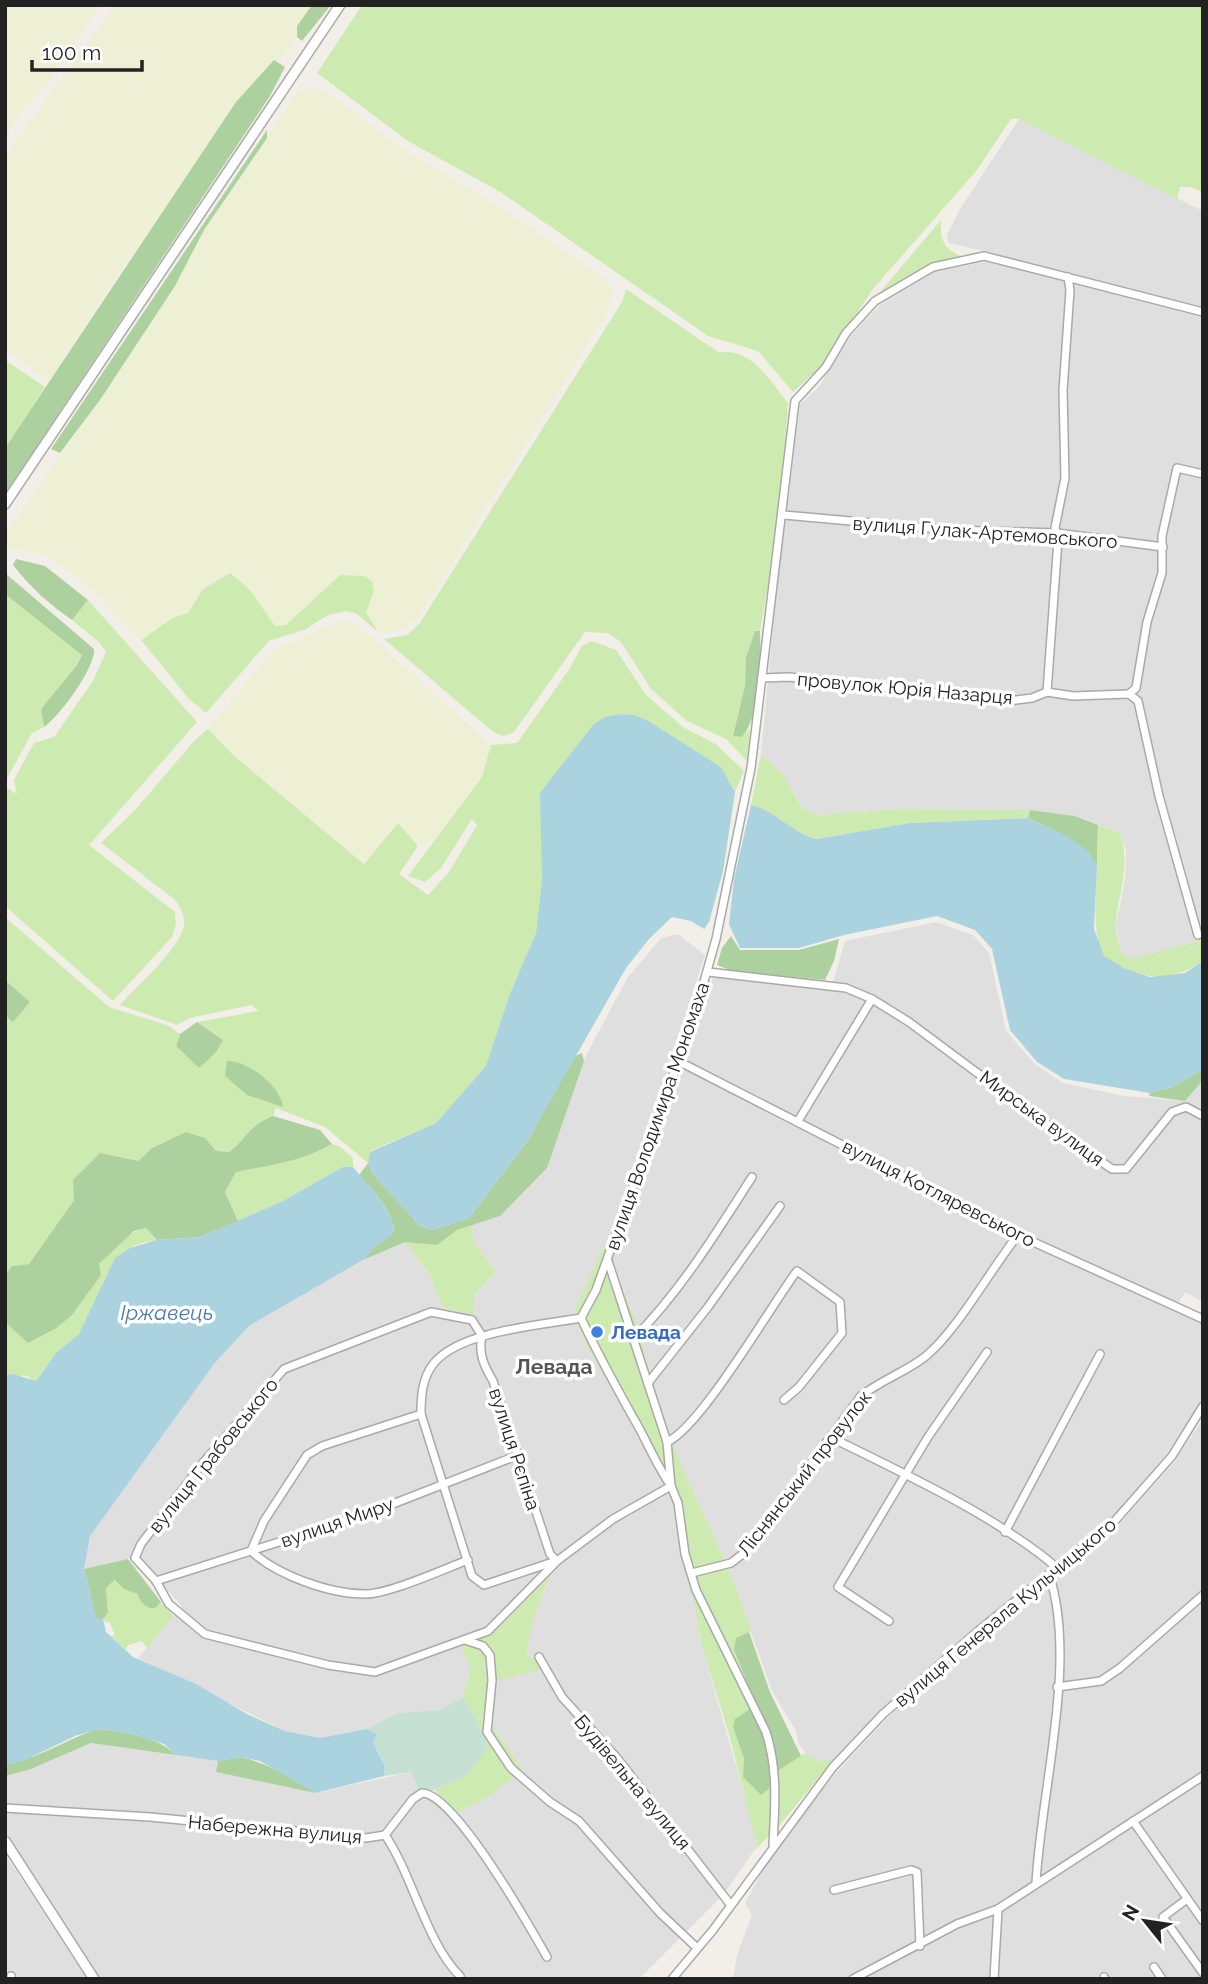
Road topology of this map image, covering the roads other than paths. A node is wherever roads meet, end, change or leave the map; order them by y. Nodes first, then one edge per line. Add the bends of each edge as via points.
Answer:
1 (340, 5) edge
2 (1068, 277) junction
3 (1203, 312) edge
4 (1203, 474) edge
5 (5, 504) edge
6 (784, 515) junction
7 (1057, 533) junction
8 (1163, 547) junction
9 (762, 678) junction
10 (1047, 692) junction
11 (1129, 694) junction
12 (1198, 935) dead end
13 (708, 972) junction
14 (872, 999) junction
15 (678, 1061) junction
16 (1203, 1116) edge
17 (798, 1121) junction
18 (752, 1177) dead end
19 (780, 1206) dead end
20 (1018, 1235) junction
21 (607, 1260) junction
22 (581, 1318) junction
23 (1203, 1319) edge
24 (482, 1336) junction
25 (634, 1338) junction
26 (987, 1352) dead end
27 (1100, 1354) dead end
28 (648, 1383) junction
29 (784, 1400) dead end
30 (1203, 1406) edge
31 (421, 1414) junction
32 (832, 1438) junction
33 (667, 1442) junction
34 (516, 1456) junction
35 (905, 1474) junction
36 (443, 1483) junction
37 (671, 1486) junction
38 (1005, 1532) junction
39 (251, 1551) junction
40 (468, 1560) junction
41 (557, 1561) junction
42 (1056, 1567) junction
43 (692, 1573) junction
44 (1049, 1574) junction
45 (156, 1581) junction
46 (1203, 1595) edge
47 (889, 1621) dead end
48 (488, 1631) junction
49 (465, 1639) junction
50 (486, 1650) junction
51 (539, 1657) dead end
52 (1057, 1687) junction
53 (1203, 1776) edge
54 (5, 1808) edge
55 (1133, 1821) junction
56 (385, 1835) junction
57 (5, 1841) edge
58 (773, 1845) junction
59 (1037, 1883) junction
60 (834, 1890) dead end
61 (1187, 1899) junction
62 (730, 1905) junction
63 (998, 1909) junction
64 (1203, 1922) edge
65 (920, 1945) junction
66 (696, 1947) junction
67 (547, 1957) dead end
68 (1154, 1967) dead end
69 (1203, 1973) edge
70 (460, 1976) dead end
71 (94, 1979) edge
72 (672, 1979) edge
73 (853, 1979) edge
74 (994, 1979) edge
75 (1162, 1979) edge

1 - 5 street
2 - 3 street
2 - 6 street, вулиця Володимира Мономаха via 985,256 933,267 875,301 846,333 826,368 795,401
2 - 7 street via 1065,478
4 - 8 street via 1177,468
6 - 7 street, вулиця Гулак-Артемовського via 951,530
6 - 9 street, вулиця Володимира Мономаха via 771,584
7 - 8 street, вулиця Гулак-Артемовського
7 - 10 street
8 - 11 street via 1162,573 1147,622 1139,677
9 - 10 street, провулок Юрія Назарця via 789,677 1008,701
9 - 13 street, вулиця Володимира Мономаха via 751,768
10 - 11 street, провулок Юрія Назарця
11 - 12 street via 1138,701 1158,796
13 - 14 street, Мирська вулиця via 846,988
13 - 15 street, вулиця Володимира Мономаха
14 - 16 street, Мирська вулиця via 1112,1169 1126,1169 1172,1112 1185,1107
14 - 17 street
15 - 17 street, вулиця Котляревського
15 - 21 street, вулиця Володимира Мономаха
17 - 20 street, вулиця Котляревського
18 - 25 street via 652,1320
19 - 28 street
20 - 23 street, вулиця Котляревського
20 - 32 street, Ліснянський провулок via 938,1343 915,1364 861,1396
21 - 22 street, вулиця Володимира Мономаха
21 - 25 street, вулиця Володимира Мономаха
22 - 24 street
22 - 37 street, вулиця Володимира Мономаха via 656,1466
24 - 31 street via 435,1361 421,1390
24 - 34 street, вулиця Рєпіна via 483,1363
24 - 45 street, вулиця Грабовського via 472,1320 430,1312 284,1369 141,1544 135,1558
25 - 28 street, вулиця Володимира Мономаха
26 - 35 street
27 - 38 street
28 - 33 street, вулиця Володимира Мономаха
29 - 33 street via 842,1333 839,1302 797,1271 714,1394 679,1437
30 - 42 street, вулиця Генерала Кульчицького via 1172,1456 1113,1522
31 - 36 street
31 - 39 street via 307,1455 264,1521
32 - 35 street
32 - 43 street, Ліснянський провулок via 744,1553 731,1563
33 - 37 street, вулиця Володимира Мономаха
34 - 36 street, вулиця Миру
34 - 41 street, вулиця Рєпіна via 550,1554
35 - 38 street
35 - 47 street via 838,1587
36 - 39 street, вулиця Миру via 366,1514
36 - 40 street
37 - 41 street via 612,1519
37 - 43 street, вулиця Володимира Мономаха
38 - 42 street
39 - 40 street via 285,1574 368,1594
39 - 45 street, вулиця Миру
40 - 41 street via 472,1576 484,1585
41 - 48 street
42 - 44 street, вулиця Генерала Кульчицького
43 - 58 street, вулиця Володимира Мономаха via 773,1755
44 - 52 street via 1060,1617
44 - 58 street, вулиця Генерала Кульчицького via 883,1714 833,1767
45 - 49 street via 169,1604 205,1634 360,1672 374,1672
46 - 52 street via 1101,1681
48 - 49 street
48 - 50 street
49 - 50 street
50 - 66 street via 492,1680 487,1732 498,1751 550,1802 579,1821
51 - 62 street, Будівельна вулиця via 562,1697 617,1758
52 - 59 street via 1039,1828
53 - 55 street
54 - 56 street, Набережна вулиця via 366,1838
55 - 59 street
55 - 61 street
56 - 67 street via 412,1799 422,1793 433,1796 453,1813
56 - 70 street, Набережна вулиця
57 - 71 street
58 - 62 street, вулиця Генерала Кульчицького
59 - 63 street
60 - 65 street via 917,1872
61 - 64 street
61 - 69 street via 1163,1917
62 - 66 street, вулиця Генерала Кульчицького
63 - 65 street via 957,1924
63 - 74 street
65 - 73 street
66 - 72 street, вулиця Генерала Кульчицького
68 - 75 street

